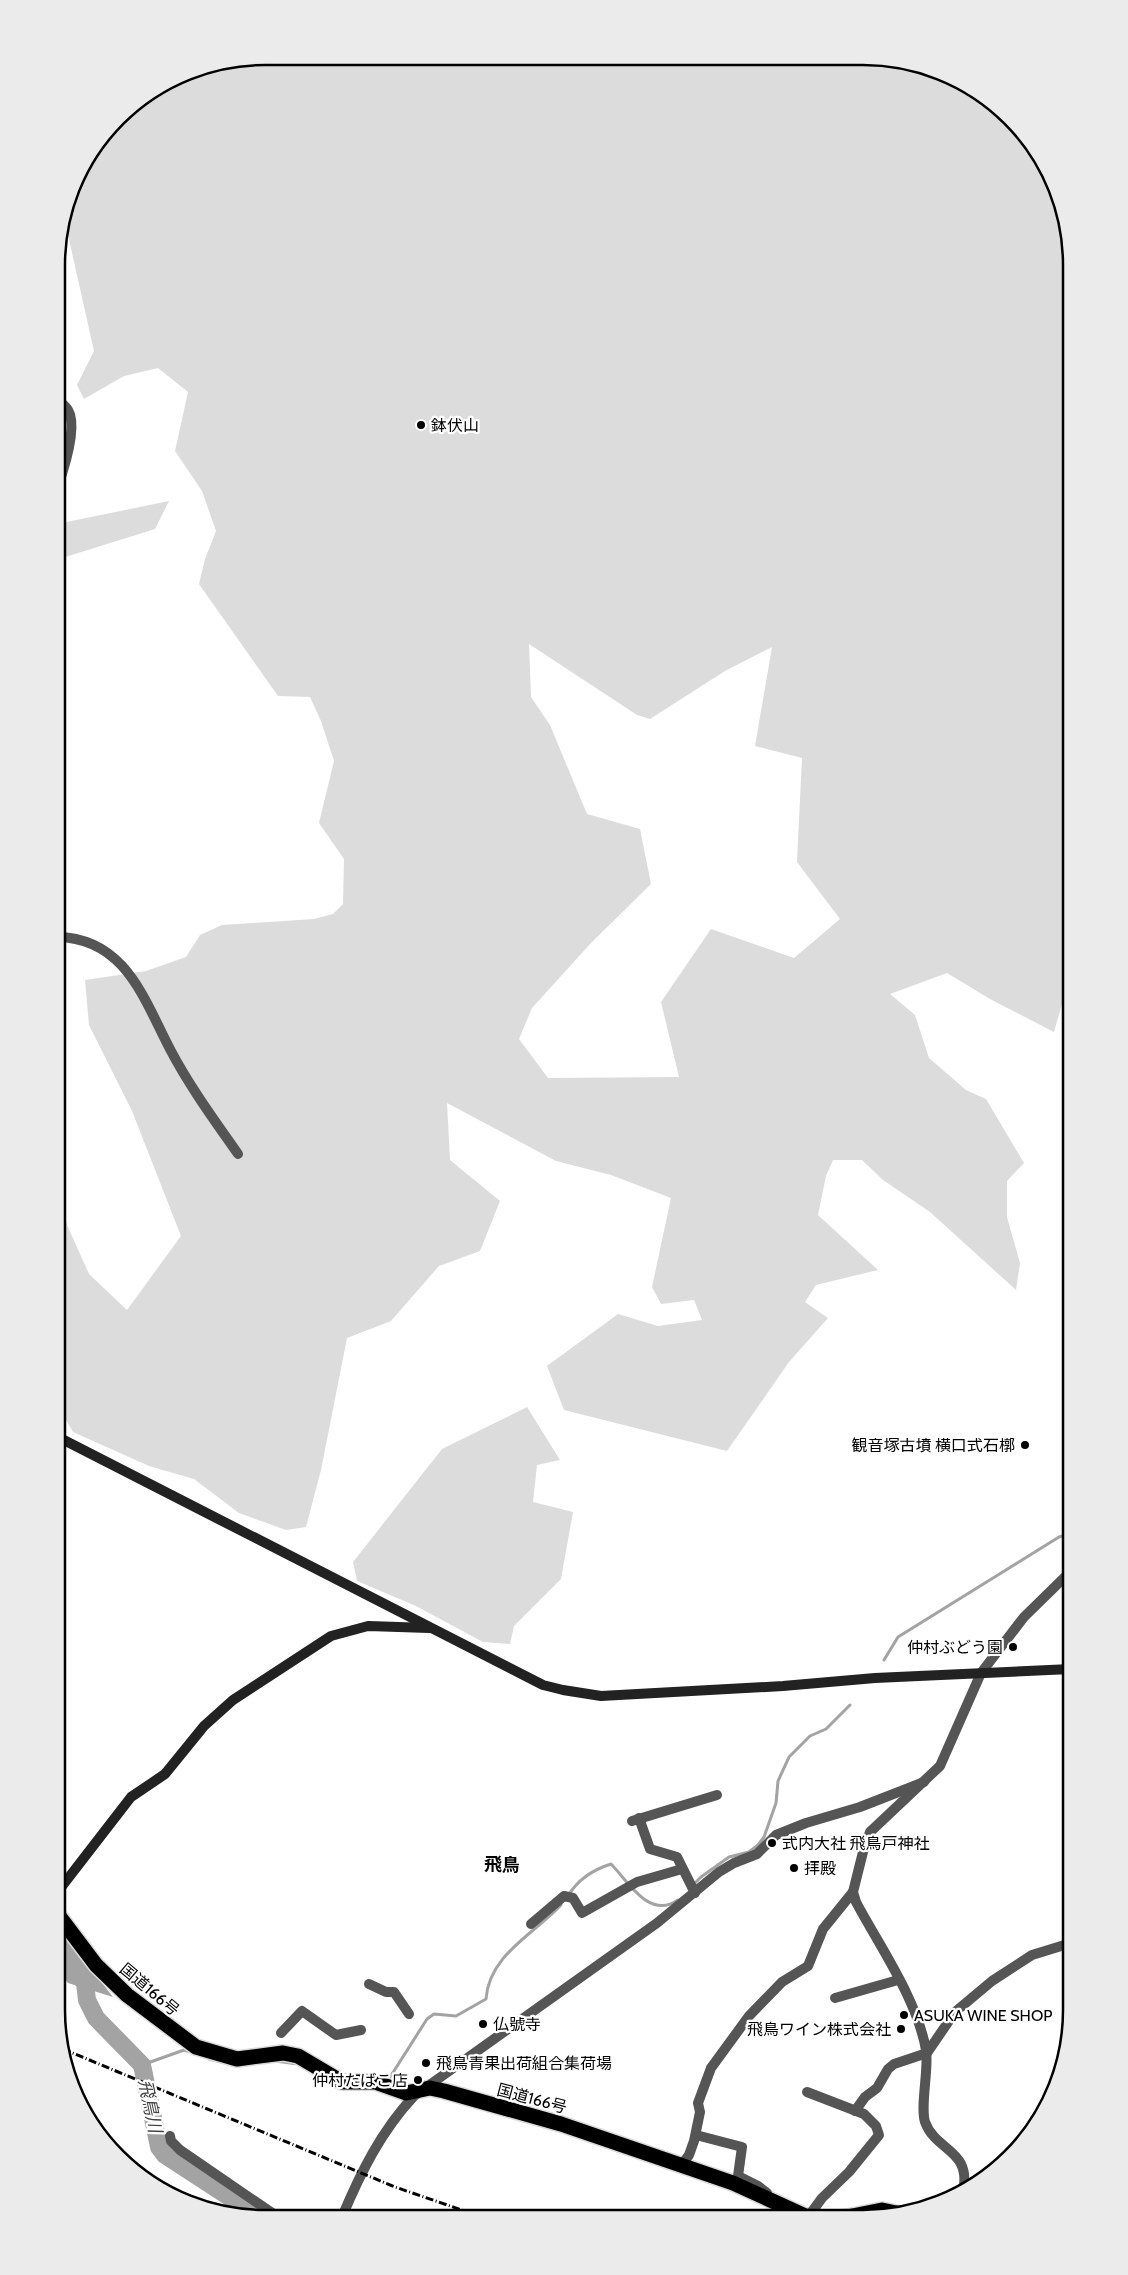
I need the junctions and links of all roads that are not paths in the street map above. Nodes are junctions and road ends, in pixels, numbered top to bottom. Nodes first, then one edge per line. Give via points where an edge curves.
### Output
1 (65, 407) edge
2 (65, 463) edge
3 (65, 938) edge
4 (238, 1154) dead end
5 (65, 1441) edge
6 (1063, 1579) edge
7 (432, 1628) junction
8 (1063, 1668) edge
9 (981, 1673) junction
10 (924, 1782) junction
11 (717, 1794) dead end
12 (682, 1869) junction
13 (65, 1882) edge
14 (693, 1890) junction
15 (853, 1892) junction
16 (65, 1924) edge
17 (531, 1924) dead end
18 (1063, 1945) edge
19 (898, 1980) junction
20 (370, 1984) dead end
21 (835, 1998) dead end
22 (409, 2014) dead end
23 (361, 2030) dead end
24 (281, 2033) dead end
25 (926, 2053) junction
26 (424, 2090) junction
27 (807, 2092) dead end
28 (855, 2111) junction
29 (696, 2135) junction
30 (170, 2136) dead end
31 (681, 2166) junction
32 (965, 2182) edge
33 (766, 2198) junction
34 (268, 2210) edge
35 (345, 2210) edge
36 (792, 2210) edge
37 (815, 2210) edge

1 - 2 street via 69,411 72,428
3 - 4 street via 95,945 121,965 141,990 171,1051
5 - 7 street
6 - 9 street via 1024,1617
7 - 9 street via 543,1684 601,1696
7 - 13 street via 368,1626 349,1630 318,1642 233,1700 204,1726 165,1774 131,1797
8 - 9 street
9 - 10 street via 940,1766
10 - 14 street via 776,1835 757,1854 718,1871
10 - 15 street via 870,1832
11 - 12 street via 635,1820 650,1849 677,1857
12 - 14 street
12 - 17 street via 637,1882 582,1913 568,1897
14 - 26 street via 587,1975
15 - 19 street
15 - 29 street via 823,1929 808,1966 782,1982 749,2016 711,2068 698,2103 700,2112
16 - 26 highway, 国道166号 via 96,1965 121,1989 196,2047 237,2060 283,2053 298,2056 342,2082 381,2084 406,2093
18 - 25 street via 1032,1955 992,1981 955,2012
19 - 21 street
19 - 25 street via 915,2012
20 - 22 street via 386,1992 394,1992
23 - 24 street via 336,2035 302,2011
25 - 28 street via 894,2064 877,2088 864,2096
25 - 32 street via 925,2121 931,2132 959,2158
26 - 31 highway, 国道166号 via 444,2091 546,2119
26 - 35 street via 402,2109 366,2165
27 - 28 street
28 - 37 street via 872,2120 879,2135
29 - 31 street
29 - 33 street via 742,2147 738,2176 767,2193
30 - 34 street via 180,2150
31 - 33 highway, 国道166号
33 - 36 highway, 国道166号

